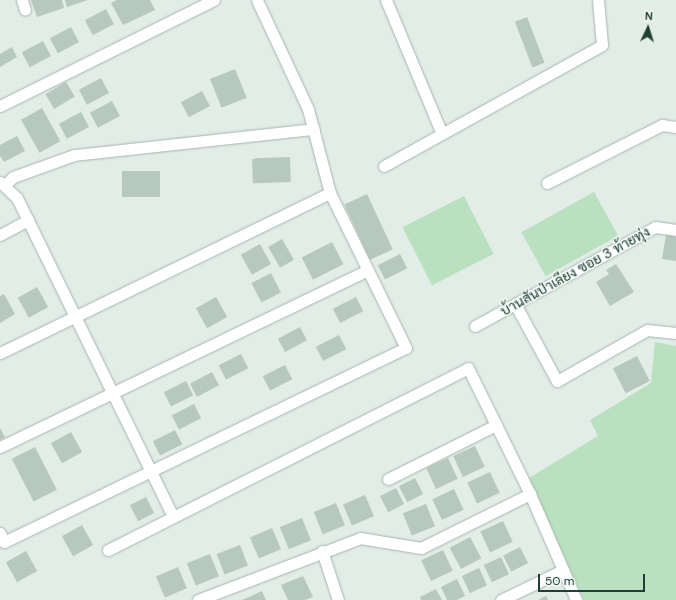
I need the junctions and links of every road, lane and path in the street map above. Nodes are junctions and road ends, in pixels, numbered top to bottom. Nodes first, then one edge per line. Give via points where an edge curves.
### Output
1 (214, 0) edge
2 (257, 0) edge
3 (386, 0) edge
4 (598, 0) edge
5 (0, 106) edge
6 (676, 127) edge
7 (314, 129) junction
8 (442, 134) junction
9 (384, 166) dead end
10 (3, 183) edge
11 (547, 184) dead end
12 (330, 194) junction
13 (28, 220) junction
14 (676, 230) edge
15 (0, 235) edge
16 (366, 271) junction
17 (515, 304) junction
18 (73, 317) junction
19 (476, 326) dead end
20 (676, 333) edge
21 (0, 353) edge
22 (111, 395) junction
23 (496, 425) junction
24 (0, 447) edge
25 (150, 472) junction
26 (388, 479) dead end
27 (530, 494) junction
28 (173, 517) junction
29 (0, 533) edge
30 (108, 550) dead end
31 (322, 551) junction
32 (563, 570) junction
33 (198, 600) edge
34 (338, 600) edge
35 (501, 600) edge
36 (576, 600) edge

1 - 5 street
2 - 7 street via 308,109
3 - 8 street
4 - 8 street via 602,45
6 - 11 street via 662,125
7 - 10 street via 74,155
7 - 12 street
8 - 9 street
10 - 13 street via 17,198
12 - 16 street
12 - 18 street
13 - 15 street
13 - 18 street
14 - 17 street, บ้านสันป่าเลียง ซอย 3 ท้ายทุ่ง via 655,227
16 - 22 street
16 - 25 street via 406,348
17 - 19 street, บ้านสันป่าเลียง ซอย 3 ท้ายทุ่ง
17 - 20 street via 557,381 647,330
18 - 21 street
18 - 22 street
22 - 24 street
22 - 25 street
23 - 26 street
23 - 27 street
23 - 28 street via 468,368
25 - 28 street
25 - 29 street via 4,542
27 - 31 street via 421,548 360,538
27 - 32 street
28 - 30 street
31 - 33 street
31 - 34 street
32 - 35 street
32 - 36 street

